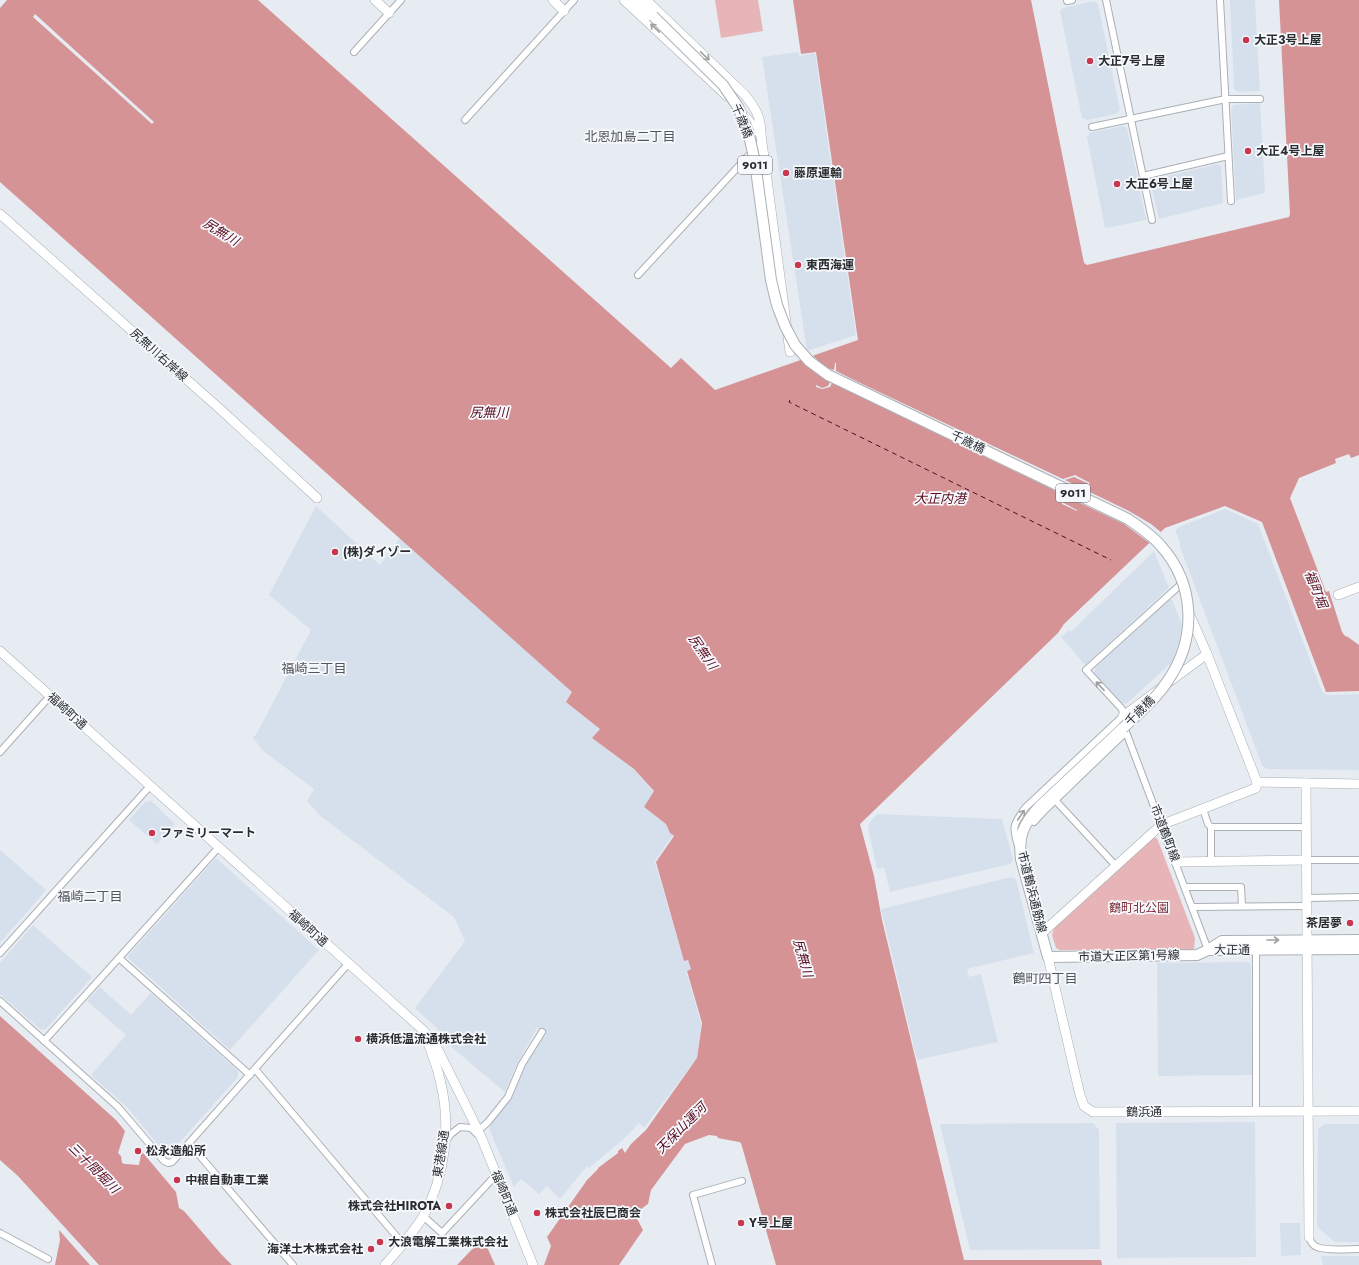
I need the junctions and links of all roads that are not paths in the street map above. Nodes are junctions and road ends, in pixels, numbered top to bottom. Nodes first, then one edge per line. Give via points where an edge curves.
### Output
1 (375, 0) edge
2 (401, 0) edge
3 (553, 0) edge
4 (574, 0) edge
5 (624, 0) edge
6 (1106, 0) edge
7 (1220, 0) edge
8 (639, 1) edge
9 (564, 11) junction
10 (389, 13) junction
11 (354, 52) dead end
12 (745, 95) junction
13 (731, 99) junction
14 (1260, 99) dead end
15 (1226, 100) junction
16 (465, 120) dead end
17 (1131, 120) junction
18 (1092, 127) dead end
19 (761, 138) junction
20 (1228, 156) junction
21 (1142, 176) junction
22 (1231, 201) dead end
23 (0, 214) edge
24 (1152, 220) dead end
25 (638, 275) dead end
26 (790, 352) dead end
27 (317, 498) dead end
28 (1179, 586) joint
29 (1359, 587) edge
30 (1338, 595) dead end
31 (0, 651) edge
32 (1207, 654) junction
33 (50, 696) junction
34 (1123, 716) junction
35 (1126, 732) junction
36 (0, 752) edge
37 (1257, 782) junction
38 (1306, 783) junction
39 (1359, 784) edge
40 (150, 786) junction
41 (1055, 800) junction
42 (1203, 809) junction
43 (1034, 822) dead end
44 (1162, 824) junction
45 (1024, 826) joint
46 (1211, 827) junction
47 (1306, 827) junction
48 (219, 847) junction
49 (1020, 851) junction
50 (1306, 860) junction
51 (1359, 860) edge
52 (1211, 861) junction
53 (1176, 862) junction
54 (1116, 866) junction
55 (1185, 887) junction
56 (1359, 897) edge
57 (1307, 902) junction
58 (1242, 906) junction
59 (1193, 907) junction
60 (1042, 933) junction
61 (1359, 940) edge
62 (1307, 945) junction
63 (1359, 949) edge
64 (1208, 950) junction
65 (1256, 950) junction
66 (0, 953) edge
67 (1048, 957) junction
68 (119, 958) junction
69 (348, 964) junction
70 (0, 1001) edge
71 (424, 1031) junction
72 (542, 1032) dead end
73 (44, 1041) junction
74 (255, 1069) junction
75 (250, 1074) junction
76 (1256, 1111) junction
77 (1359, 1111) edge
78 (1309, 1112) junction
79 (480, 1135) junction
80 (189, 1143) junction
81 (444, 1144) junction
82 (496, 1175) junction
83 (742, 1181) dead end
84 (423, 1216) junction
85 (0, 1233) edge
86 (1309, 1237) joint
87 (403, 1244) junction
88 (1359, 1249) edge
89 (48, 1259) dead end
90 (293, 1265) edge
91 (384, 1265) edge
92 (534, 1265) edge
93 (712, 1265) edge

1 - 10 street
2 - 10 street
3 - 9 street
4 - 9 street
13 -> 5 street
6 - 17 street
7 - 15 street
8 -> 12 street
8 - 45 main road, 千歳橋 / 9011, bridge via 723,85 738,107 748,131 755,162 774,293 785,326 809,361 828,375 1128,519 1161,545 1178,571 1189,608 1187,636 1180,660 1169,680 1147,706 1040,806
9 - 16 street
10 - 11 street
12 - 13 street
12 - 19 street via 761,123
13 - 19 street
14 - 15 street
15 - 17 street
15 - 20 street
17 - 18 street
17 - 21 street
19 - 25 street
19 - 26 street
20 - 21 street
20 - 22 street
21 - 24 street
23 - 27 street, 尻無川右岸線
28 - 32 street
34 -> 28 street via 1122,709 1086,670
29 - 30 street
31 - 33 street, 福崎町通
32 - 34 street
32 - 37 street
33 - 36 street
33 - 40 street, 福崎町通
34 - 35 street, 市道鶴町線
49 -> 34 street via 1013,831 1015,823 1026,808
35 - 41 street
35 - 44 street, 市道鶴町線
37 - 38 street
37 - 42 street via 1256,788
38 - 39 street
38 - 47 street
40 - 48 street, 福崎町通
40 - 66 street
41 - 43 street
41 - 54 street
42 - 44 street
42 - 46 street
44 - 53 street, 市道鶴町線
44 - 54 street
45 - 49 main road, 市道鶴浜通筋線
46 - 47 street
46 - 52 street
47 - 50 street
48 - 68 street
48 - 69 street, 福崎町通
49 - 60 main road, 市道鶴浜通筋線 via 1020,859
50 - 51 street
50 - 52 street
50 - 57 street
52 - 53 street
53 - 55 street, 市道鶴町線
54 - 60 street
55 - 58 street via 1241,887
55 - 59 street, 市道鶴町線
56 - 57 street
57 - 58 street
57 - 62 street
58 - 59 street
59 - 64 street, 市道鶴町線
60 - 67 main road, 市道鶴浜通筋線
61 - 62 main road, 大正通
62 - 63 main road, 大正通
64 -> 62 main road, 大正通 via 1222,941
62 - 65 main road, 大正通
62 - 78 street
64 - 65 main road, 大正通
64 - 67 main road, 市道大正区第1号線 via 1197,955
65 - 76 street
67 - 76 street, 鶴浜通 via 1084,1106 1093,1112
68 - 73 street
68 - 75 street
69 - 71 street, 福崎町通
69 - 74 street
70 - 73 street
71 - 79 street, 福崎町通 via 437,1048
71 - 81 street, 東港線通 via 444,1097
72 - 79 street via 522,1064 508,1097
73 - 80 street via 118,1107 164,1161 172,1162
74 - 75 street
74 - 87 street
75 - 80 street
76 - 78 street, 鶴浜通
77 - 78 street, 鶴浜通
78 - 86 street
79 - 81 street via 471,1128 460,1127
79 - 82 street, 福崎町通
80 - 90 street
81 - 84 street, 東港線通 via 438,1180
82 - 84 street via 442,1232
82 - 92 street, 福崎町通
83 - 93 street via 693,1195
84 - 87 street, 東港線通
85 - 89 street
86 - 88 street via 1316,1247 1322,1249
87 - 91 street, 東港線通

